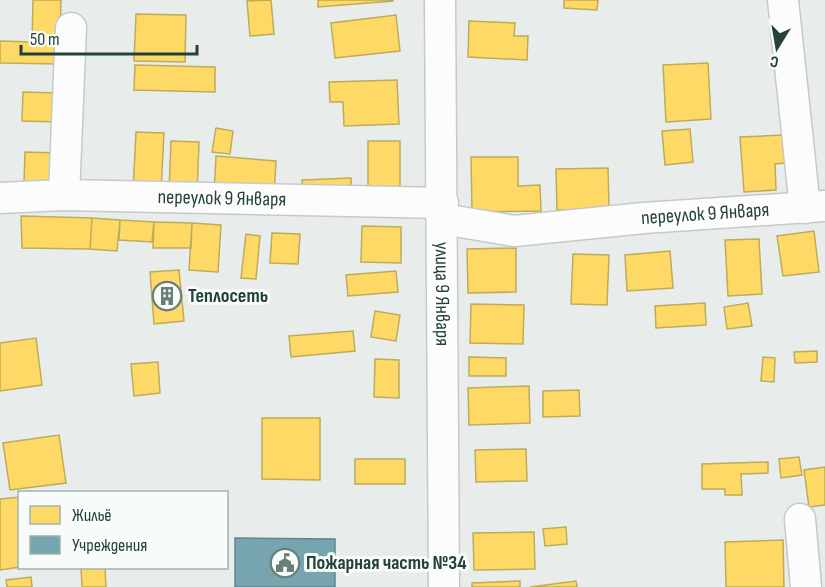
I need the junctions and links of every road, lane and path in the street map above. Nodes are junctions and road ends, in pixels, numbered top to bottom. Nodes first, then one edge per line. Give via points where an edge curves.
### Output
1 (440, 0) edge
2 (783, 0) edge
3 (70, 28) dead end
4 (64, 195) junction
5 (0, 198) edge
6 (815, 207) edge
7 (443, 211) junction
8 (800, 519) dead end
9 (444, 587) edge
10 (806, 587) edge

1 - 7 street, улица 9 Января
2 - 6 street
3 - 4 street
4 - 5 street, переулок 9 Января
4 - 7 street, переулок 9 Января
6 - 7 street, переулок 9 Января via 514,231
7 - 9 street, улица 9 Января
8 - 10 street

